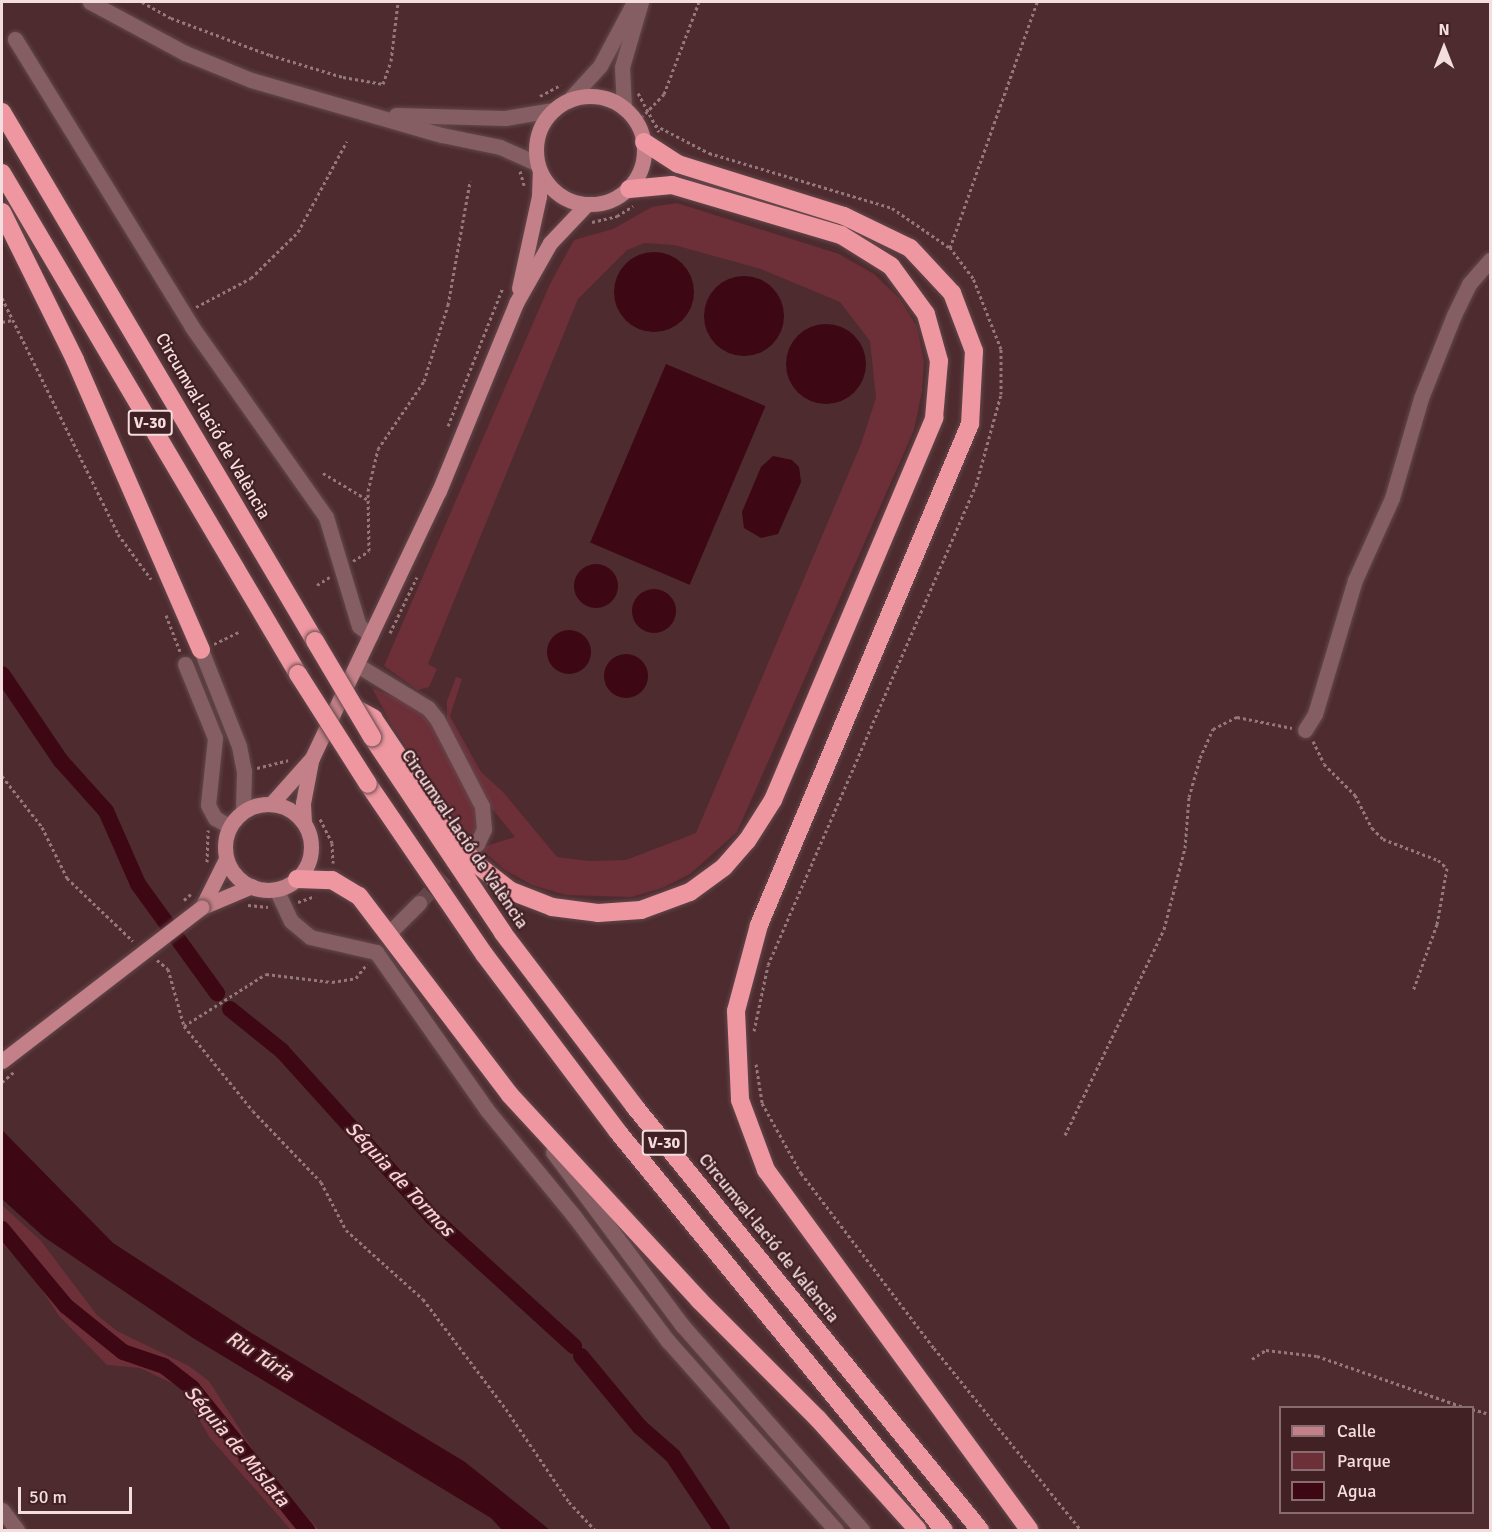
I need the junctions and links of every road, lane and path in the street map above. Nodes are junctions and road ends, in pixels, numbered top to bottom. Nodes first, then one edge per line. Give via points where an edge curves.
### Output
1 (90, 2) edge
2 (142, 2) edge
3 (398, 2) edge
4 (634, 2) edge
5 (641, 2) edge
6 (699, 2) edge
7 (15, 39) dead end
8 (567, 82) dead end
9 (634, 86) dead end
10 (529, 99) dead end
11 (567, 101) junction
12 (624, 108) junction
13 (553, 110) junction
14 (648, 111) junction
15 (2, 112) edge
16 (363, 112) junction
17 (637, 122) junction
18 (655, 124) junction
19 (663, 140) dead end
20 (347, 141) dead end
21 (644, 142) junction
22 (513, 166) dead end
23 (538, 167) junction
24 (2, 173) edge
25 (470, 181) dead end
26 (526, 193) dead end
27 (632, 197) junction
28 (586, 204) junction
29 (2, 212) edge
30 (587, 223) dead end
31 (950, 248) dead end
32 (1491, 260) edge
33 (506, 277) dead end
34 (2, 298) edge
35 (516, 303) junction
36 (184, 314) junction
37 (13, 320) junction
38 (2, 322) edge
39 (446, 430) dead end
40 (323, 472) dead end
41 (368, 500) junction
42 (342, 569) junction
43 (420, 570) dead end
44 (157, 587) dead end
45 (164, 608) dead end
46 (239, 632) dead end
47 (371, 635) junction
48 (387, 638) dead end
49 (201, 650) junction
50 (185, 664) joint
51 (357, 665) junction
52 (1305, 730) junction
53 (377, 734) junction
54 (305, 756) junction
55 (244, 771) junction
56 (2, 776) edge
57 (271, 804) junction
58 (243, 811) junction
59 (316, 812) dead end
60 (215, 818) junction
61 (304, 823) junction
62 (230, 826) junction
63 (477, 843) tunnel mouth
64 (226, 859) junction
65 (206, 867) dead end
66 (297, 879) junction
67 (332, 880) junction
68 (198, 886) dead end
69 (252, 886) junction
70 (276, 889) junction
71 (192, 893) dead end
72 (242, 903) dead end
73 (419, 903) tunnel mouth
74 (283, 905) junction
75 (202, 907) junction
76 (388, 934) junction
77 (140, 946) dead end
78 (376, 952) junction
79 (150, 954) dead end
80 (1413, 991) dead end
81 (184, 1026) junction
82 (2, 1061) edge
83 (510, 1095) junction
84 (1065, 1135) dead end
85 (850, 1237) dead end
86 (1252, 1359) dead end
87 (1463, 1406) edge
88 (1474, 1409) edge
89 (1491, 1414) edge
90 (595, 1530) edge
91 (836, 1530) edge
92 (862, 1530) edge
93 (918, 1530) edge
94 (944, 1530) edge
95 (980, 1530) edge
96 (1029, 1530) edge
97 (1081, 1530) edge

1 - 16 street via 218,67
2 - 3 path via 171,18 270,56 383,84 391,61
4 - 11 street via 600,66
5 - 12 street via 622,67
6 - 14 path via 664,94
7 - 36 street
8 - 10 path
9 - 14 path
11 - 12 main road via 597,96
11 - 13 main road
12 - 17 main road
13 - 16 street via 505,118 447,119
13 - 23 main road via 540,129
14 - 17 path
14 - 18 path
15 - 53 highway, Circumval·lació de València / V-30, bridge via 355,708
16 - 23 street via 500,147
17 - 21 main road
18 - 19 path
18 - 31 path via 709,153 892,208
20 - 36 path via 298,232 251,278
21 - 27 main road via 641,171
21 - 96 highway via 678,164 844,216 910,248 952,293 974,351 970,424 759,925 736,1011 740,1100 766,1170
22 - 26 path via 520,170
23 - 28 main road via 558,195
23 - 35 main road via 539,196
24 - 94 highway, V-30, bridge via 298,674 484,954 618,1132
25 - 41 path via 448,305 424,381 378,449
27 - 28 main road
27 - 30 path via 616,216
27 - 53 highway via 672,185 841,235 891,266 926,314 939,361 934,418 773,800 747,842 724,867 690,892 641,910 598,914 552,907 511,891 475,863
28 - 35 main road via 550,243
29 - 49 highway via 75,360
32 - 52 street via 1469,284 1421,398 1392,498 1355,580 1315,714
33 - 39 path
34 - 37 path
35 - 47 main road via 439,490
36 - 42 street via 326,517
37 - 38 path
37 - 44 path via 118,534
40 - 41 path
41 - 42 path via 369,550
42 - 47 street via 359,626
43 - 48 path
45 - 50 path
46 - 49 path
47 - 51 main road
49 - 55 street via 239,746
50 - 60 street via 213,726 208,805
51 - 54 main road
51 - 63 street via 428,708 437,719 482,806 484,828
52 - 80 path via 1324,764 1355,795 1372,828 1383,839 1438,860 1447,868 1437,924
52 - 84 path via 1237,717 1213,729 1200,758 1190,797 1185,848 1164,929
53 - 95 highway, Circumval·lació de València / V-30 via 502,933 635,1107
54 - 55 path
54 - 57 main road
54 - 61 main road
55 - 58 street
56 - 77 path via 42,827 66,878
57 - 58 main road
57 - 61 main road via 290,810
58 - 62 main road
59 - 67 path via 332,843
60 - 62 street
60 - 65 path via 207,832
61 - 66 main road via 311,846 310,858
62 - 64 main road via 225,837
64 - 69 main road via 240,880
64 - 75 main road
66 - 67 highway
66 - 70 main road
67 - 74 path via 327,891
67 - 76 highway via 359,896
68 - 71 path
69 - 70 main road
69 - 75 main road
70 - 74 street
72 - 74 path via 265,908
73 - 76 street
74 - 78 street via 291,921 310,937
75 - 82 main road, bridge
76 - 83 highway
78 - 81 path via 356,978 332,982 267,974
78 - 91 street via 487,1110 574,1216 668,1341
79 - 81 path via 168,969
81 - 90 path via 253,1111 321,1182 346,1230 423,1299 570,1502
83 - 92 street via 682,1325
83 - 93 highway
85 - 97 path
86 - 87 path via 1266,1350 1317,1356
88 - 89 path

